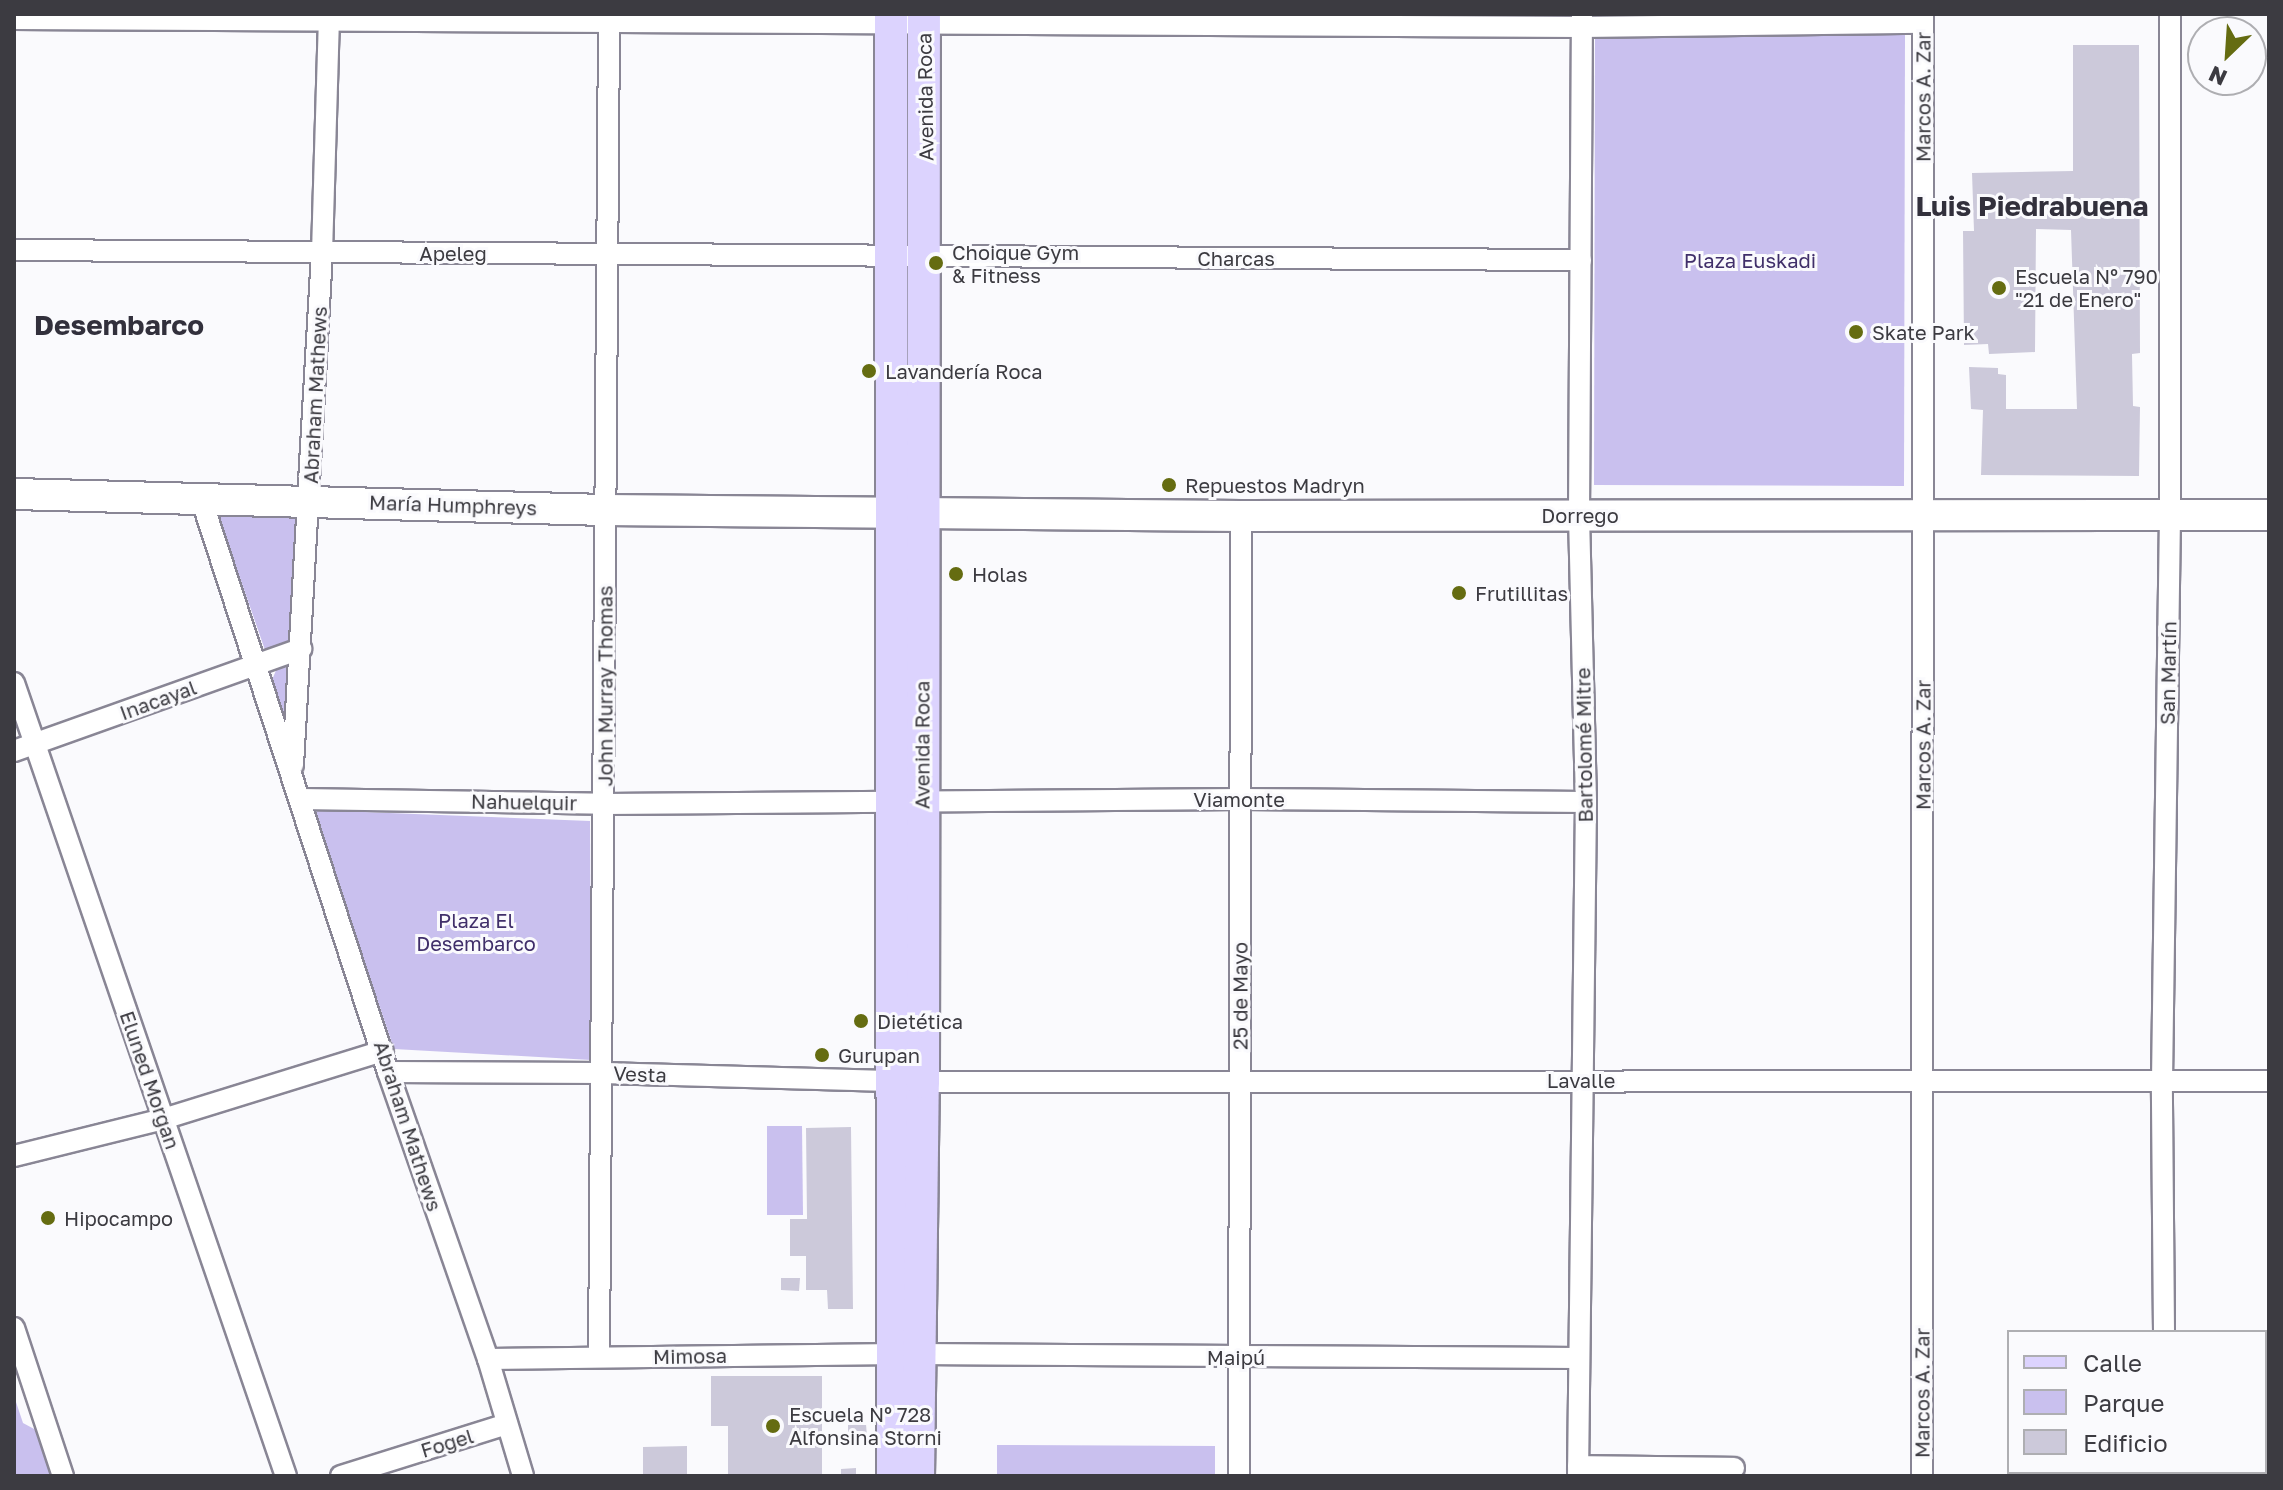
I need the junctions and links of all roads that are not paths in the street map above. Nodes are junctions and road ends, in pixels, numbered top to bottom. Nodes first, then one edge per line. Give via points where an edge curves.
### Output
1 (2170, 14) edge
2 (328, 17) edge
3 (609, 18) edge
4 (891, 18) edge
5 (924, 18) edge
6 (1923, 18) edge
7 (14, 19) edge
8 (1582, 21) edge
9 (14, 250) edge
10 (322, 253) junction
11 (609, 255) junction
12 (891, 256) junction
13 (927, 256) junction
14 (1581, 260) junction
15 (14, 494) edge
16 (201, 498) junction
17 (310, 501) junction
18 (606, 510) junction
19 (907, 513) junction
20 (1923, 513) junction
21 (2170, 513) junction
22 (1579, 515) junction
23 (2269, 515) edge
24 (1241, 516) junction
25 (301, 649) junction
26 (256, 664) junction
27 (14, 683) edge
28 (36, 745) junction
29 (14, 751) edge
30 (293, 775) junction
31 (301, 799) junction
32 (1241, 799) junction
33 (907, 801) junction
34 (1586, 802) junction
35 (605, 804) junction
36 (383, 1051) junction
37 (388, 1072) junction
38 (602, 1073) junction
39 (1584, 1079) junction
40 (1923, 1081) junction
41 (2162, 1081) junction
42 (2269, 1081) edge
43 (908, 1082) junction
44 (1240, 1082) junction
45 (163, 1119) junction
46 (14, 1156) edge
47 (14, 1328) edge
48 (2164, 1330) edge
49 (906, 1354) junction
50 (599, 1357) junction
51 (1239, 1358) junction
52 (1578, 1358) junction
53 (488, 1359) junction
54 (507, 1424) junction
55 (1734, 1468) dead end
56 (1578, 1471) edge
57 (63, 1476) edge
58 (286, 1476) edge
59 (341, 1476) edge
60 (523, 1476) edge
61 (893, 1476) edge
62 (918, 1476) edge
63 (1239, 1476) edge
64 (1922, 1476) edge

1 - 21 street, San Martín
2 - 3 street
2 - 7 street
2 - 10 street, Abraham Mathews
3 - 4 street
3 - 11 street, John Murray Thomas
4 - 5 street
4 - 12 main road, Avenida Roca
5 - 8 street
5 - 13 main road, Avenida Roca
6 - 8 street
6 - 20 street, Marcos A. Zar
8 - 14 street, Bartolomé Mitre
9 - 10 street, Apeleg
10 - 11 street, Apeleg
10 - 17 street, Abraham Mathews
11 - 12 street, Apeleg
11 - 18 street, John Murray Thomas
12 - 13 street, Charcas
12 - 19 main road, Avenida Roca
13 - 14 street, Charcas
13 - 19 main road, Avenida Roca
14 - 22 street, Bartolomé Mitre
15 - 16 main road, María Humphreys
16 - 17 main road, María Humphreys
16 - 26 street, Abraham Mathews
17 - 18 main road, María Humphreys
17 - 25 street, Abraham Mathews
18 - 19 main road, María Humphreys
18 - 35 street, John Murray Thomas
19 - 24 main road, Dorrego
19 - 33 main road, Avenida Roca
20 - 21 main road, Dorrego
20 - 22 main road, Dorrego
20 - 40 street, Marcos A. Zar
21 - 23 main road, Dorrego
21 - 41 street, San Martín
22 - 24 main road, Dorrego
22 - 34 street, Bartolomé Mitre
24 - 32 street, 25 de Mayo
25 - 26 street, Inacayal
25 - 30 street, Abraham Mathews
26 - 28 street, Inacayal
26 - 30 street, Abraham Mathews
27 - 28 street, Eluned Morgan
28 - 29 street, Inacayal
28 - 45 street, Eluned Morgan
30 - 31 street, Abraham Mathews
31 - 35 street, Nahuelquir
31 - 36 street, Abraham Mathews
32 - 33 street, Viamonte
32 - 34 street, Viamonte
32 - 44 street, 25 de Mayo
33 - 35 street, Nahuelquir
33 - 43 main road, Avenida Roca
34 - 39 street, Bartolomé Mitre
35 - 38 street, John Murray Thomas
36 - 37 street, Abraham Mathews
36 - 45 street
37 - 38 street, Vesta
37 - 53 street, Abraham Mathews
38 - 43 street, Vesta
38 - 50 street, John Murray Thomas
39 - 40 street, Lavalle
39 - 44 street, Lavalle
39 - 52 street, Bartolomé Mitre
40 - 41 street, Lavalle
40 - 64 street, Marcos A. Zar
41 - 42 street, Lavalle
41 - 48 street, San Martín
43 - 44 street, Lavalle
43 - 49 main road, Avenida Roca
44 - 51 street, 25 de Mayo
45 - 46 street
45 - 58 street, Eluned Morgan
47 - 57 street
49 - 50 street, Mimosa
49 - 51 street, Maipú
49 - 61 main road, Avenida Roca
49 - 62 main road, Avenida Roca
50 - 53 street, Mimosa
51 - 52 street, Maipú
51 - 63 street, 25 de Mayo
52 - 56 street, Bartolomé Mitre
53 - 54 street, Abraham Mathews
54 - 59 street, Fogel
54 - 60 street, Abraham Mathews
55 - 56 street

